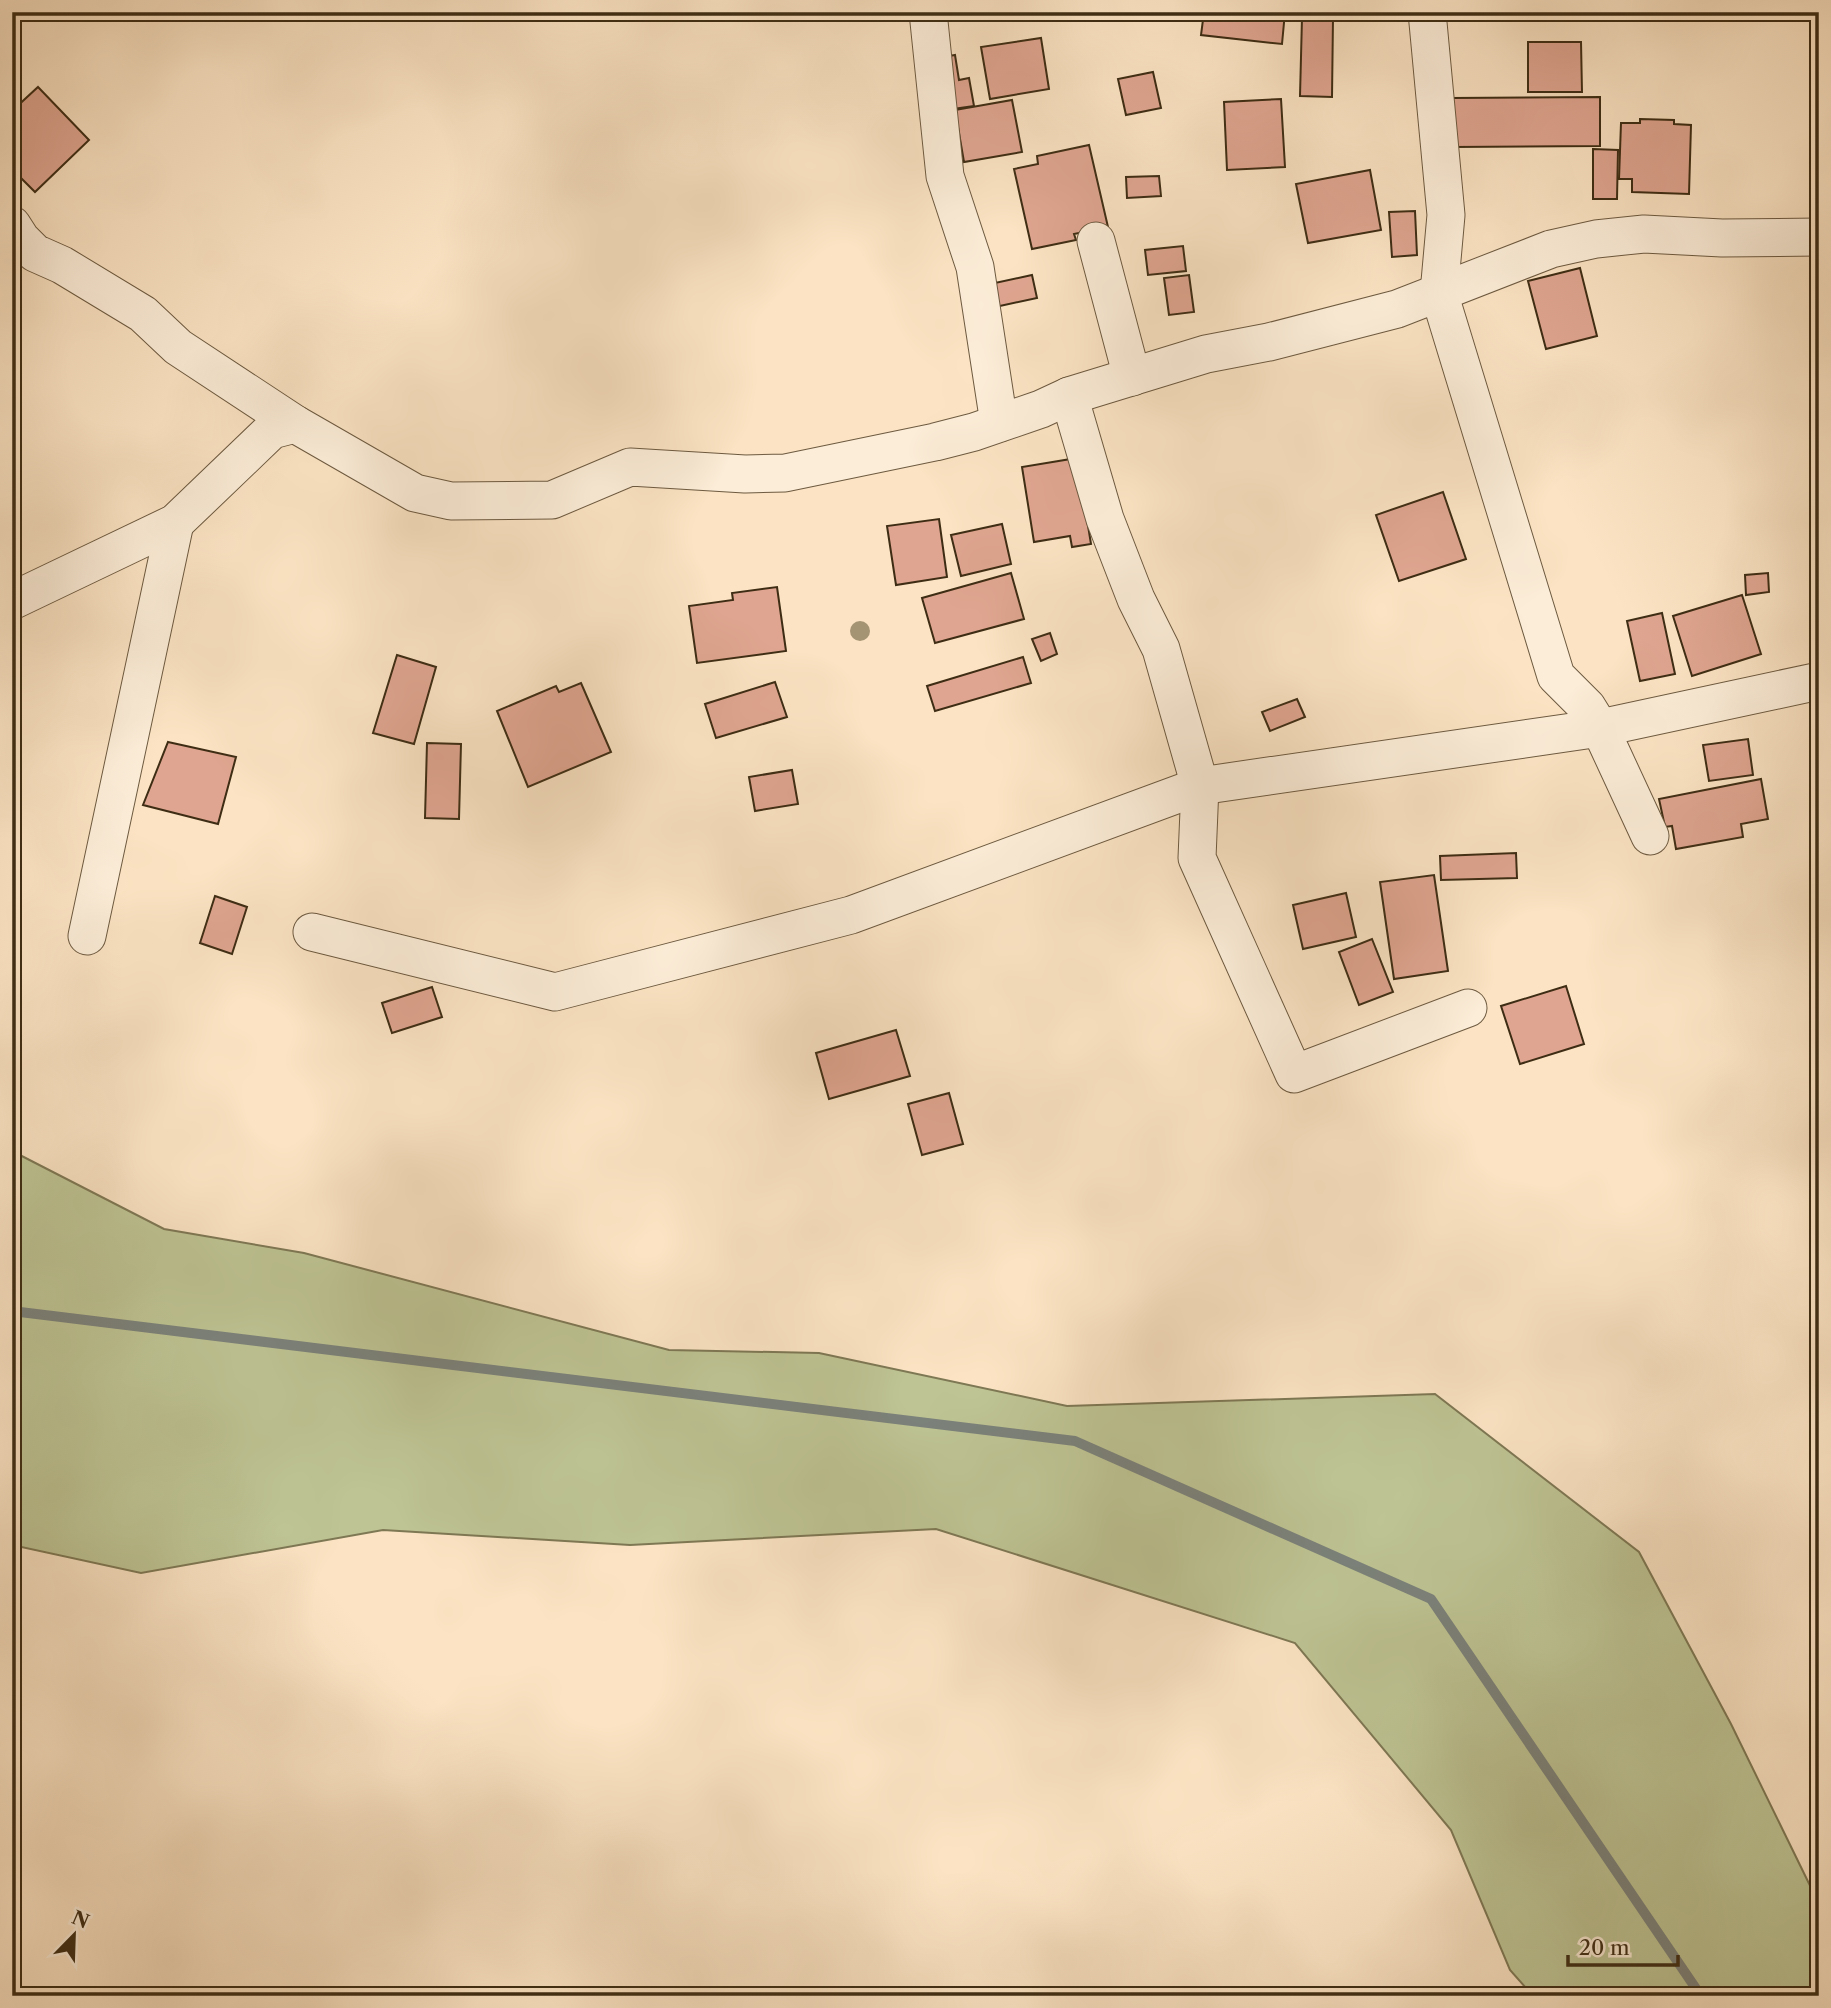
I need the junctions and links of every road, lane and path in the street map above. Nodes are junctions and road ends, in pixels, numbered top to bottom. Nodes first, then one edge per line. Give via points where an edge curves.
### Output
1 (928, 12) edge
2 (1427, 12) edge
3 (12, 225) edge
4 (1819, 237) edge
5 (1096, 240) dead end
6 (1439, 293) junction
7 (1132, 377) junction
8 (1069, 396) junction
9 (999, 423) junction
10 (295, 424) junction
11 (175, 523) junction
12 (12, 601) edge
13 (1819, 681) edge
14 (1600, 727) junction
15 (1200, 786) junction
16 (1650, 836) dead end
17 (312, 932) dead end
18 (87, 936) dead end
19 (1468, 1007) dead end

1 - 9 street via 945,176 975,267
2 - 6 street via 1446,215
3 - 10 street via 35,253 143,314 178,347
4 - 6 street via 1644,234 1597,239 1550,249
5 - 7 street
6 - 7 street via 1397,309 1206,354
6 - 14 street via 1556,676
7 - 8 street
8 - 9 street
8 - 15 street via 1105,519 1161,649
9 - 10 street via 936,442 785,473 630,467 552,500 451,501 415,493
10 - 11 street via 272,430
11 - 12 street
11 - 18 street
13 - 14 street
14 - 15 street
14 - 16 street
15 - 17 street via 851,915 555,992
15 - 19 street via 1197,858 1294,1074

